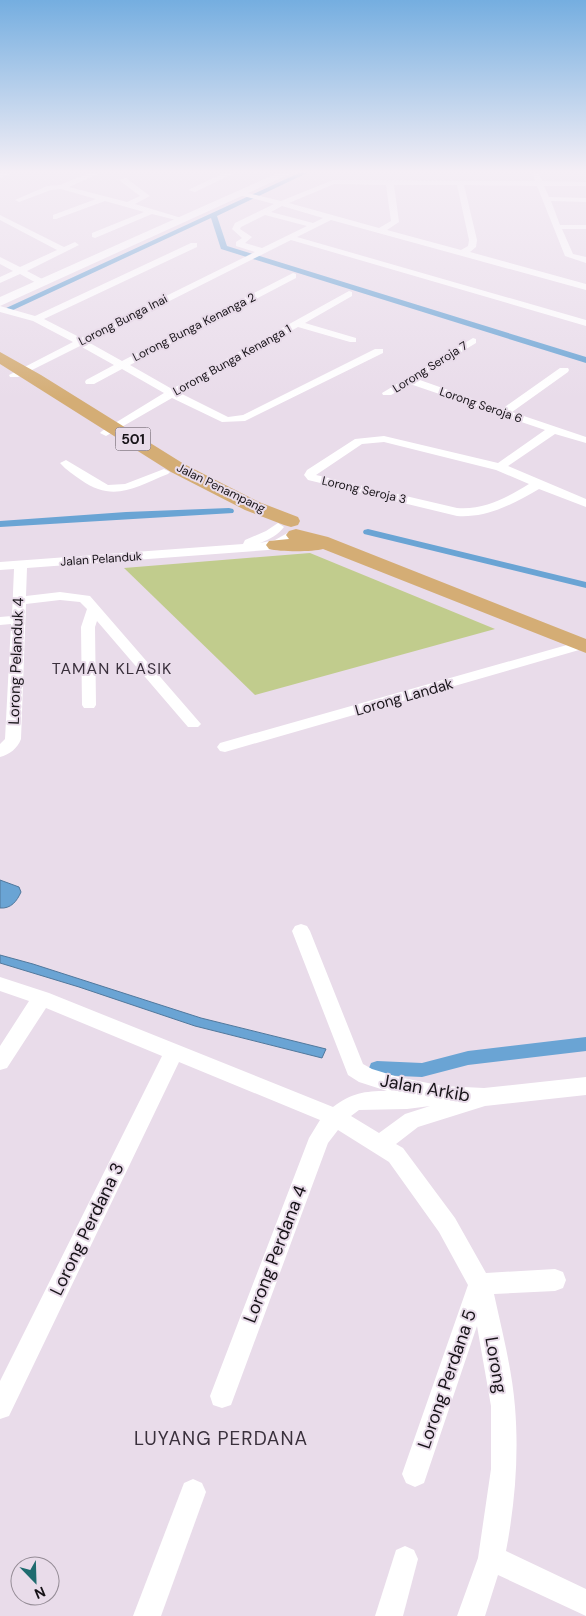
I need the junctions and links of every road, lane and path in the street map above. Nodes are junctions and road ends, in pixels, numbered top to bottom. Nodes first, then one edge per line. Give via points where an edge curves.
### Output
1 (61, 248) edge
2 (67, 248) edge
3 (121, 248) edge
4 (187, 248) edge
5 (251, 248) edge
6 (267, 248) edge
7 (329, 248) edge
8 (447, 248) edge
9 (470, 248) edge
10 (566, 248) edge
11 (64, 250) junction
12 (260, 252) junction
13 (463, 253) junction
14 (367, 259) junction
15 (586, 260) edge
16 (1, 262) edge
17 (352, 266) dead end
18 (394, 267) junction
19 (20, 271) junction
20 (379, 274) dead end
21 (422, 275) junction
22 (293, 276) dead end
23 (0, 280) edge
24 (44, 283) junction
25 (407, 283) dead end
26 (586, 287) edge
27 (480, 292) junction
28 (350, 294) dead end
29 (464, 301) dead end
30 (511, 301) junction
31 (0, 302) edge
32 (0, 309) edge
33 (495, 310) dead end
34 (542, 310) junction
35 (531, 317) dead end
36 (36, 319) junction
37 (586, 323) edge
38 (299, 324) junction
39 (353, 340) dead end
40 (81, 341) junction
41 (473, 341) dead end
42 (379, 351) dead end
43 (0, 357) edge
44 (122, 364) junction
45 (564, 370) dead end
46 (13, 371) edge
47 (410, 380) junction
48 (90, 382) dead end
49 (387, 393) dead end
50 (171, 394) junction
51 (503, 413) junction
52 (552, 430) junction
53 (110, 431) junction
54 (585, 440) edge
55 (66, 463) dead end
56 (500, 466) junction
57 (164, 472) junction
58 (538, 484) junction
59 (586, 503) edge
60 (286, 529) junction
61 (202, 551) junction
62 (21, 564) junction
63 (0, 566) edge
64 (19, 601) junction
65 (93, 610) junction
66 (18, 620) junction
67 (0, 621) edge
68 (582, 642) edge
69 (15, 696) junction
70 (0, 697) edge
71 (89, 706) dead end
72 (193, 724) dead end
73 (225, 746) dead end
74 (0, 752) edge
75 (301, 931) dead end
76 (0, 984) edge
77 (42, 998) junction
78 (174, 1052) junction
79 (0, 1062) edge
80 (586, 1086) edge
81 (443, 1095) junction
82 (484, 1097) junction
83 (431, 1115) joint
84 (335, 1117) junction
85 (388, 1149) junction
86 (555, 1280) dead end
87 (480, 1284) junction
88 (222, 1396) dead end
89 (0, 1406) edge
90 (415, 1474) dead end
91 (193, 1492) dead end
92 (492, 1558) junction
93 (405, 1559) dead end
94 (586, 1603) edge
95 (147, 1616) edge
96 (389, 1616) edge
97 (471, 1616) edge

1 - 11 street
2 - 11 street
3 - 24 street
4 - 36 street
5 - 12 street
6 - 12 street, Lorong Bunga Inai
7 - 14 street
8 - 13 street
9 - 13 street
10 - 15 street via 569,256
11 - 19 street
12 - 40 street, Lorong Bunga Inai
13 - 26 street
14 - 17 street
14 - 18 street
16 - 19 street
18 - 20 street
18 - 21 street
19 - 23 street
19 - 24 street
21 - 25 street
21 - 27 street
22 - 44 street, Lorong Bunga Kenanga 2
24 - 31 street
27 - 29 street
27 - 30 street
28 - 38 street, Lorong Bunga Kenanga 1
30 - 33 street
30 - 34 street
32 - 36 street
34 - 35 street
34 - 37 street via 570,322
36 - 40 street
38 - 39 street
38 - 50 street, Lorong Bunga Kenanga 1
40 - 44 street
40 - 46 street, Lorong Bunga Inai
41 - 47 street, Lorong Seroja 7
42 - 50 street via 245,418 226,420
43 - 46 main road, Jalan Penampang / 501
44 - 48 street, Lorong Bunga Kenanga 2
44 - 50 street
45 - 51 street
46 - 53 main road, Jalan Penampang / 501
47 - 49 street, Lorong Seroja 7
47 - 51 street, Lorong Seroja 6
50 - 53 street, Lorong Bunga Kenanga 1
51 - 52 street, Lorong Seroja 6
52 - 54 street, Lorong Seroja 6
52 - 56 street, Lorong Seroja 6
53 - 57 main road, Jalan Penampang / 501
53 - 60 main road, Jalan Penampang / 501 via 212,487 246,501
55 - 57 street via 110,490
56 - 58 street, Lorong Seroja 3
56 - 58 street, Lorong Seroja 3 via 374,438 359,441 310,475 325,482 473,514
57 - 60 main road, Jalan Penampang / 501 via 226,504
58 - 59 street, Lorong Seroja 3
60 - 61 street, Jalan Pelanduk
60 - 61 street, Jalan Pelanduk via 250,542
60 - 68 main road via 312,544 364,564 401,573
60 - 68 main road, Jalan Penampang / 501 via 309,528
61 - 62 street, Jalan Pelanduk
62 - 63 street, Jalan Pelanduk
62 - 64 street, Lorong Pelanduk 4
64 - 65 street via 76,597 85,599
64 - 66 street, Lorong Pelanduk 4
65 - 71 street via 88,627
65 - 72 street
66 - 67 street
66 - 69 street, Lorong Pelanduk 4
68 - 73 street, Lorong Landak via 455,683
69 - 70 street
69 - 74 street, Lorong Pelanduk 4 via 12,743
75 - 81 street, Jalan Arkib via 355,1069 398,1086
76 - 77 street
77 - 78 street
77 - 79 street
78 - 84 street
78 - 89 street, Lorong Perdana 3
80 - 82 street, Jalan Arkib
81 - 82 street, Jalan Arkib
81 - 84 street, Lorong Perdana 4 via 355,1102
82 - 83 street
83 - 85 street via 404,1140
84 - 85 street
84 - 88 street, Lorong Perdana 4 via 319,1138
85 - 87 street, Lorong via 447,1225
86 - 87 street
87 - 90 street, Lorong Perdana 5
87 - 92 street, Lorong via 503,1406 504,1468
91 - 95 street
92 - 94 street
92 - 97 street, Lorong
93 - 96 street

